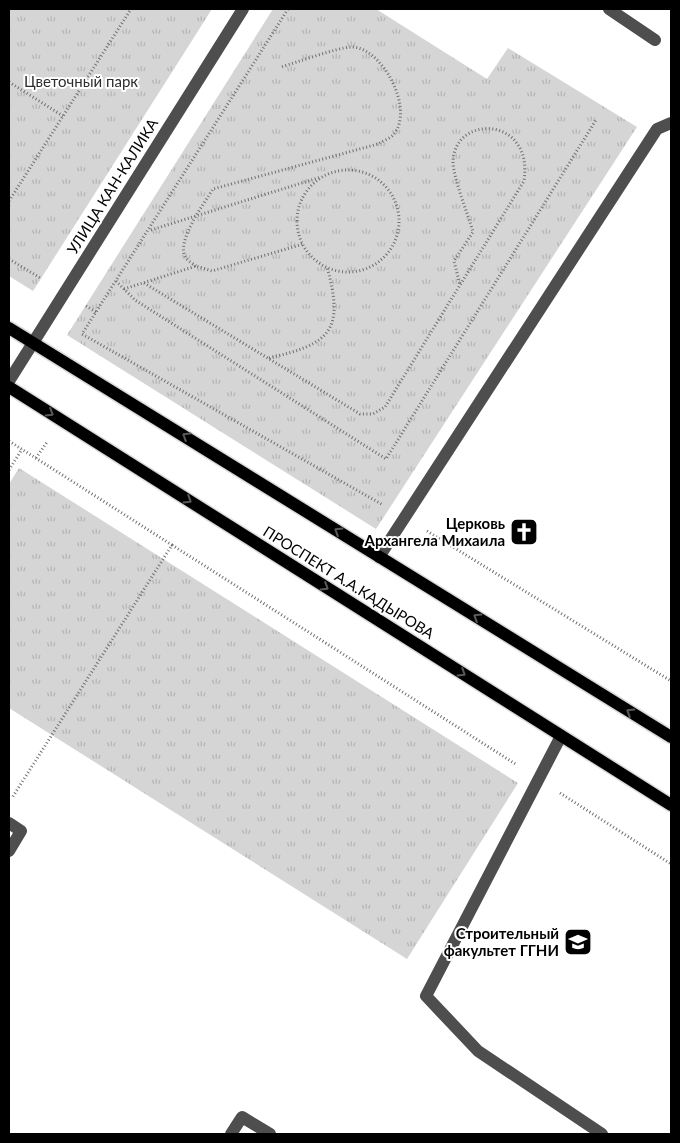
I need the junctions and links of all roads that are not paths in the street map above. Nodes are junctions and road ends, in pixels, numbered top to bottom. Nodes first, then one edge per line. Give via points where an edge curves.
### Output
1 (243, 9) edge
2 (609, 9) edge
3 (655, 40) dead end
4 (671, 123) edge
5 (9, 328) edge
6 (33, 342) junction
7 (9, 382) edge
8 (9, 388) edge
9 (379, 557) junction
10 (561, 736) junction
11 (671, 737) edge
12 (671, 805) edge
13 (9, 823) edge
14 (9, 852) edge
15 (231, 1134) edge
16 (270, 1134) edge
17 (602, 1134) edge

1 - 6 street, УЛИЦА КАН-КАЛИКА
2 - 3 street
4 - 9 street via 657,129
5 - 6 main road
6 - 7 street, УЛИЦА КАН-КАЛИКА
9 -> 6 main road
8 -> 10 main road, ПРОСПЕКТ А.А.КАДЫРОВА
11 -> 9 main road
10 - 12 main road, ПРОСПЕКТ А.А.КАДЫРОВА
10 - 17 street via 426,996 478,1052
13 - 14 street via 21,831
15 - 16 street via 242,1117

